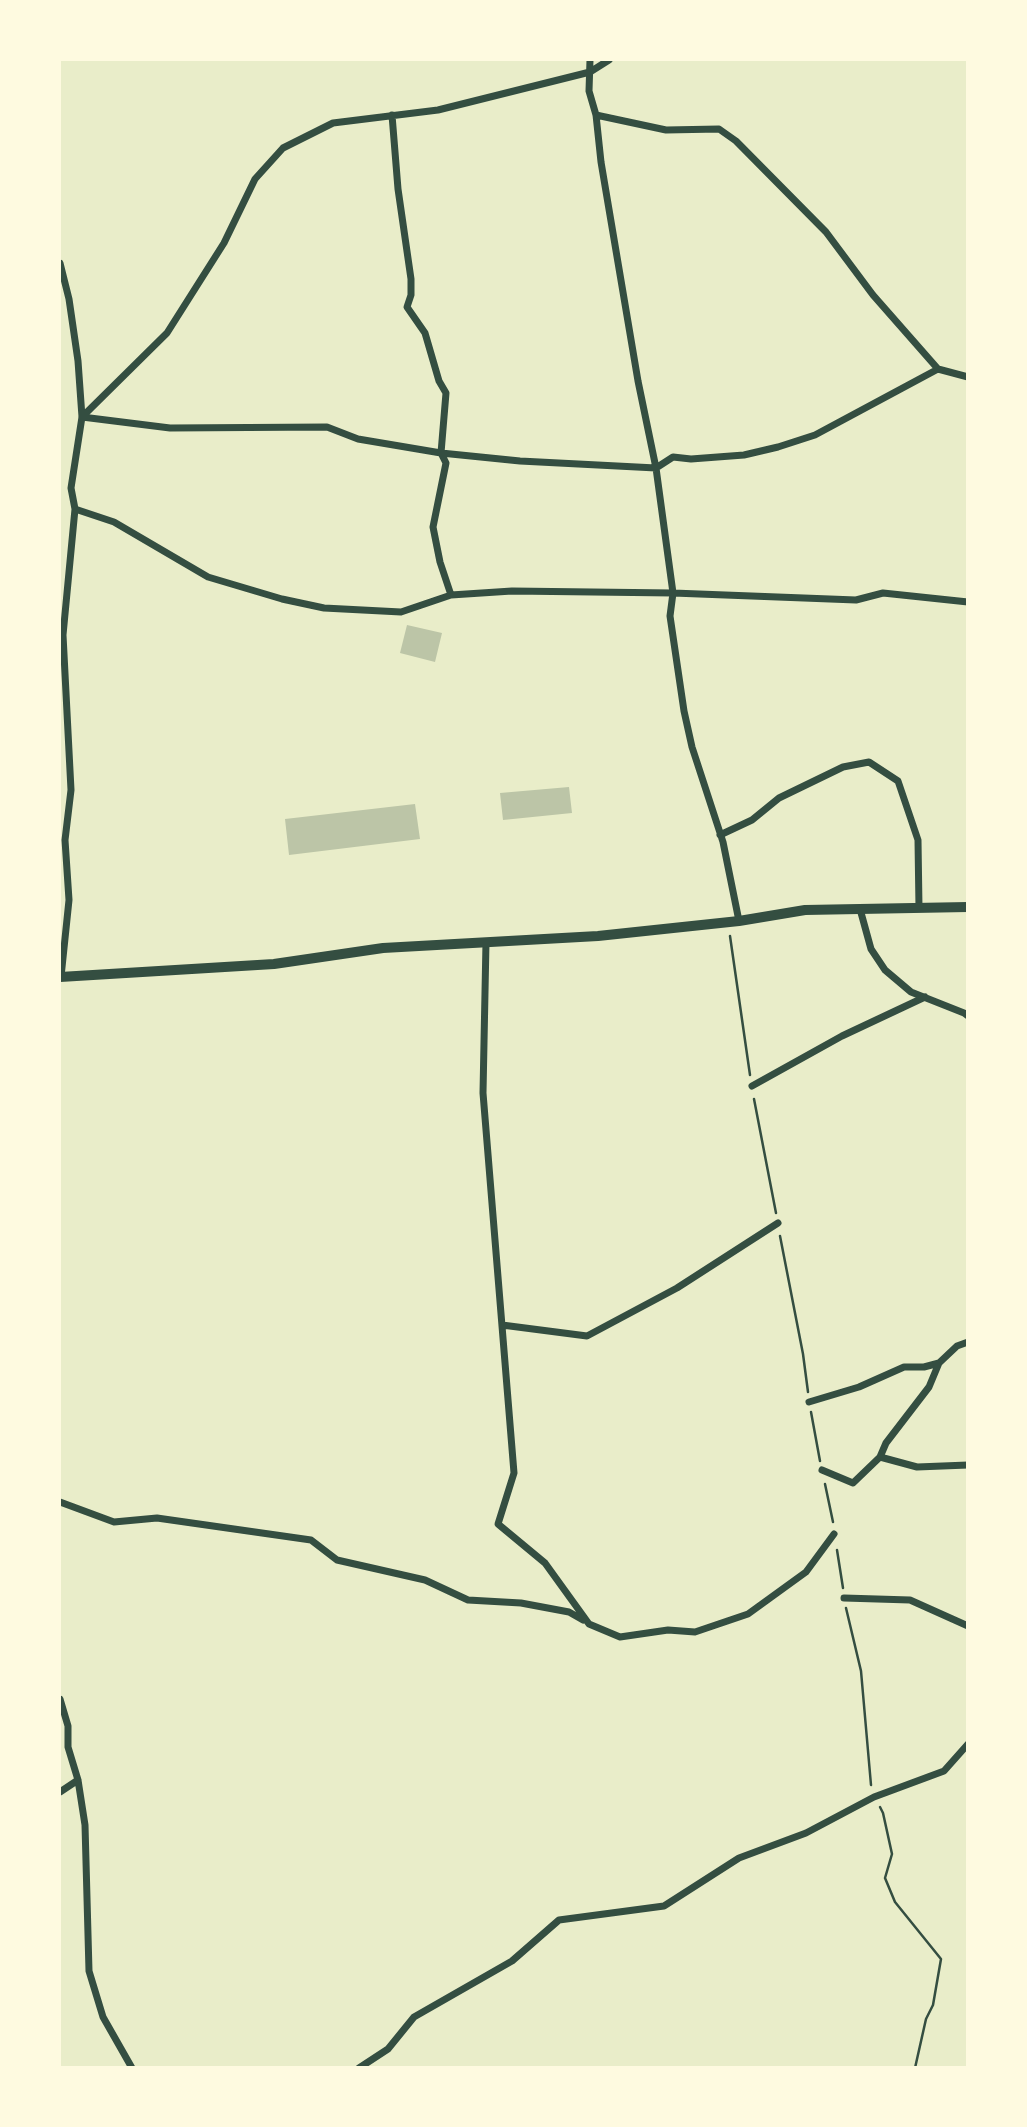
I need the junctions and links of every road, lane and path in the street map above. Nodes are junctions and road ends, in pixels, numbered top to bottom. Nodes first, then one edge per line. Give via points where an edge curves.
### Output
1 (590, 60) edge
2 (609, 60) edge
3 (590, 72) junction
4 (392, 115) junction
5 (596, 115) junction
6 (60, 263) edge
7 (938, 369) junction
8 (968, 377) edge
9 (82, 417) junction
10 (441, 453) junction
11 (656, 468) junction
12 (75, 509) junction
13 (673, 593) junction
14 (451, 595) junction
15 (968, 602) edge
16 (720, 835) junction
17 (968, 907) edge
18 (919, 908) junction
19 (860, 909) junction
20 (733, 922) junction
21 (486, 942) junction
22 (60, 977) edge
23 (925, 998) junction
24 (968, 1016) edge
25 (751, 1086) junction
26 (778, 1223) junction
27 (502, 1325) junction
28 (968, 1342) edge
29 (939, 1363) junction
30 (809, 1402) junction
31 (880, 1457) junction
32 (968, 1465) edge
33 (822, 1470) junction
34 (60, 1502) edge
35 (834, 1534) junction
36 (844, 1598) junction
37 (587, 1621) junction
38 (968, 1626) edge
39 (60, 1699) edge
40 (968, 1744) edge
41 (78, 1780) junction
42 (60, 1792) edge
43 (874, 1797) junction
44 (132, 2067) edge
45 (359, 2067) edge
46 (915, 2067) edge

1 - 3 street
2 - 3 street
3 - 4 street via 438,110
3 - 5 street via 589,91
4 - 9 street via 333,123 283,148 255,179 224,243 167,333
4 - 10 street via 411,279 407,307 425,333 446,393
5 - 7 street via 666,130 719,129 728,135 826,232
5 - 11 street
6 - 9 street via 78,361
7 - 8 street
7 - 11 street via 815,435 744,455 673,457
9 - 10 street via 170,428 327,427 358,439
9 - 12 street via 71,488
10 - 11 street
10 - 14 street via 446,463 433,527
11 - 13 street
12 - 14 street via 114,522 208,578 282,599 324,608 401,612
12 - 22 street via 63,635 71,790 65,840 69,900
13 - 14 street
13 - 15 street via 856,600 883,593
13 - 16 street via 670,616 684,710
16 - 18 street via 752,820 779,798 843,767 869,762 898,781 918,840
16 - 20 street
17 - 18 main road
18 - 19 main road
19 - 20 main road via 805,909
19 - 23 street via 871,949 885,970
20 - 21 main road
20 - 25 path
21 - 22 main road via 383,948 274,964
21 - 27 street via 483,1093
23 - 24 street
23 - 25 street via 842,1036
25 - 26 path
26 - 27 street via 677,1288 587,1336
26 - 30 path
27 - 37 street via 514,1473 498,1524 545,1563
28 - 29 street
29 - 30 street via 904,1367
29 - 31 street via 929,1388
30 - 33 path
31 - 32 street via 917,1467
31 - 33 street via 853,1483
33 - 35 path
34 - 37 street via 114,1522 157,1518 311,1539 337,1560 425,1580 468,1600 521,1603 569,1612
35 - 36 path
35 - 37 street via 806,1572 748,1614 695,1632 668,1630 620,1637
36 - 38 street via 910,1600
36 - 43 path via 861,1671
39 - 41 street
40 - 43 street via 944,1771
41 - 42 street
41 - 44 street via 85,1825 89,1971 103,2017
43 - 45 street via 806,1833 739,1857 664,1906 559,1920 512,1961 414,2017 388,2049
43 - 46 path via 883,1814 891,1854 885,1878 895,1902 941,1959

